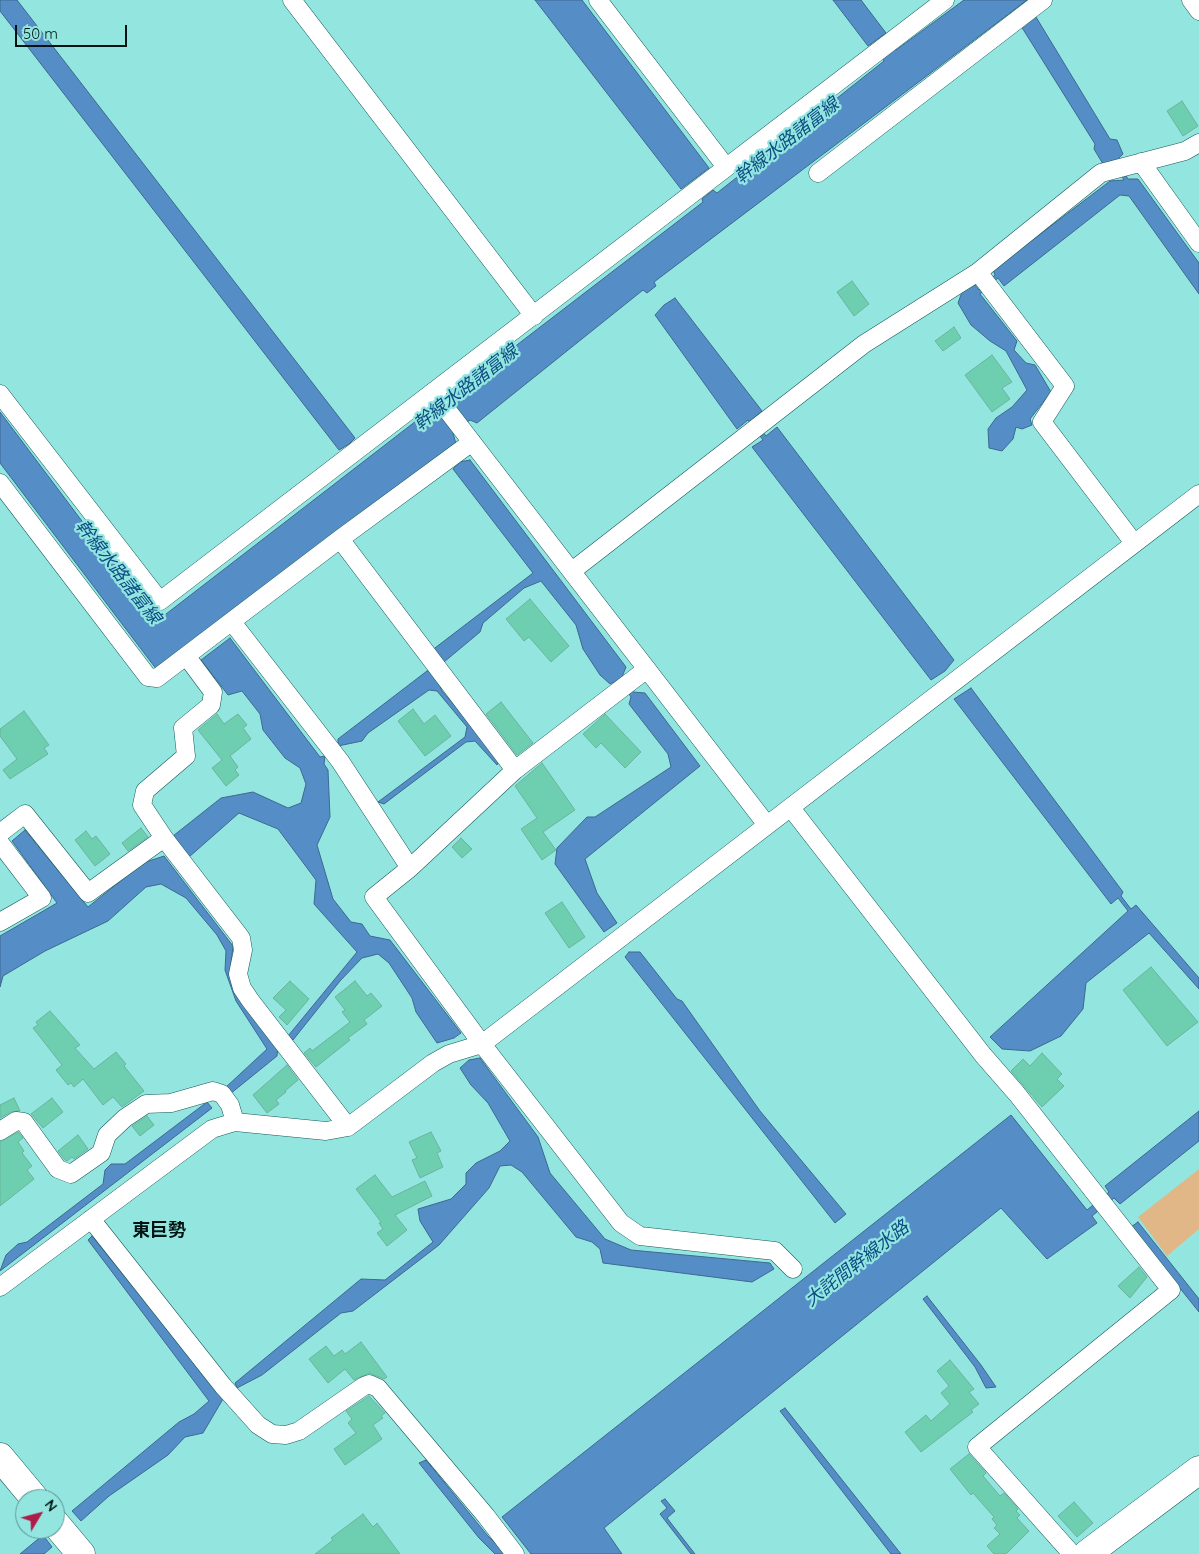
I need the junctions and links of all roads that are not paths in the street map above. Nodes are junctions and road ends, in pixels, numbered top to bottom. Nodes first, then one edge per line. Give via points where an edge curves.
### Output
1 (292, 0) edge
2 (598, 0) edge
3 (945, 0) edge
4 (1043, 0) edge
5 (1191, 0) edge
6 (1199, 11) edge
7 (1199, 143) edge
8 (1141, 162) junction
9 (726, 167) junction
10 (818, 173) dead end
11 (1199, 244) edge
12 (984, 281) junction
13 (534, 316) junction
14 (0, 394) edge
15 (439, 399) junction
16 (467, 436) junction
17 (0, 483) edge
18 (1199, 494) edge
19 (340, 539) junction
20 (1134, 543) junction
21 (572, 571) junction
22 (232, 622) junction
23 (187, 657) junction
24 (647, 669) junction
25 (515, 770) junction
26 (791, 808) junction
27 (767, 825) junction
28 (0, 833) edge
29 (164, 838) junction
30 (0, 843) edge
31 (410, 868) junction
32 (0, 922) edge
33 (482, 1044) junction
34 (235, 1122) junction
35 (348, 1127) junction
36 (0, 1131) edge
37 (91, 1219) junction
38 (793, 1269) dead end
39 (0, 1287) edge
40 (0, 1457) edge
41 (1199, 1470) edge
42 (27, 1489) edge
43 (65, 1535) edge
44 (81, 1554) edge
45 (515, 1554) edge
46 (1072, 1554) edge
47 (1087, 1554) edge

1 - 13 street
2 - 9 street
3 - 9 street
4 - 10 street
5 - 6 street
7 - 8 street
8 - 11 street
8 - 12 street via 1101,173
9 - 13 street
12 - 20 street via 1065,386 1042,422
12 - 21 street via 864,344
13 - 15 street
14 - 15 street via 160,601
15 - 16 street
16 - 19 street
16 - 21 street
17 - 23 street via 148,676 157,678
18 - 20 street
19 - 22 street
19 - 25 street
20 - 26 street
21 - 24 street
22 - 23 street
22 - 31 street via 340,761
23 - 29 street via 213,692 211,705 183,728 186,756 145,791 142,805
24 - 25 street
24 - 27 street
25 - 31 street
26 - 27 street
26 - 46 street via 1171,1290 977,1447
27 - 33 street
28 - 29 street via 26,814 88,893
29 - 35 street via 241,938 243,950 238,974 242,988
30 - 32 street via 42,898
31 - 33 street via 374,897
33 - 35 street via 449,1054 433,1063
33 - 38 street via 621,1223 640,1236 776,1251
34 - 35 street via 326,1131
34 - 36 street via 230,1105 222,1094 213,1091 171,1103 146,1104 107,1135 101,1154 71,1174 58,1169 24,1122 16,1121
34 - 37 street via 212,1129
37 - 39 street
37 - 45 street via 223,1386 258,1425 272,1434 286,1435 299,1431 364,1386 369,1384 378,1388
40 - 42 main road
41 - 47 main road
43 - 44 main road

